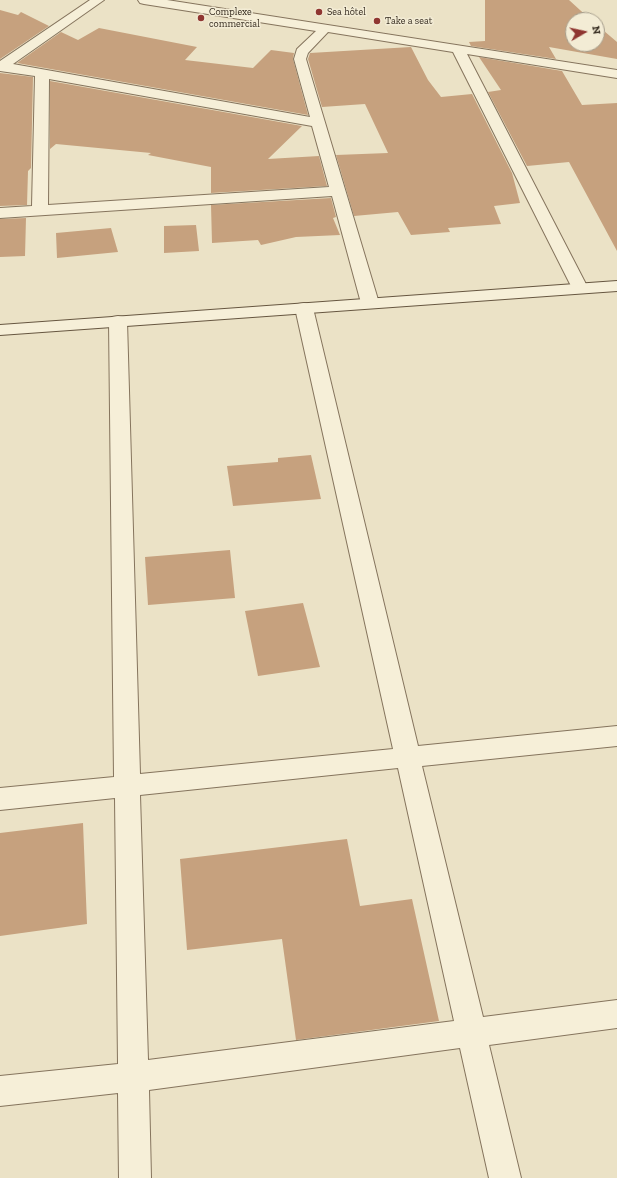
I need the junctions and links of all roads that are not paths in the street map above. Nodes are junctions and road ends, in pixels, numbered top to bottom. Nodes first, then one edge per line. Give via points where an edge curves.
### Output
1 (98, 0) edge
2 (144, 0) edge
3 (325, 28) junction
4 (458, 50) junction
5 (1, 66) edge
6 (42, 74) junction
7 (617, 74) edge
8 (318, 123) junction
9 (337, 191) junction
10 (40, 210) junction
11 (0, 213) edge
12 (617, 286) edge
13 (580, 288) junction
14 (370, 303) junction
15 (304, 308) junction
16 (118, 321) junction
17 (0, 330) edge
18 (617, 736) edge
19 (408, 758) junction
20 (127, 786) junction
21 (0, 799) edge
22 (617, 1014) edge
23 (471, 1032) junction
24 (133, 1077) junction
25 (0, 1091) edge
26 (135, 1178) edge
27 (505, 1178) edge

1 - 5 street
2 - 3 street
3 - 4 street
3 - 8 street via 302,52 300,59
4 - 7 street
4 - 13 street
5 - 6 street
6 - 8 street
6 - 10 street
8 - 9 street
9 - 10 street
9 - 14 street
10 - 11 street
12 - 13 street
13 - 14 street
14 - 15 street
15 - 16 street
15 - 19 street
16 - 17 street
16 - 20 street
18 - 19 street
19 - 20 street
19 - 23 street
20 - 21 street
20 - 24 street
22 - 23 street
23 - 24 street
23 - 27 street
24 - 25 street
24 - 26 street

